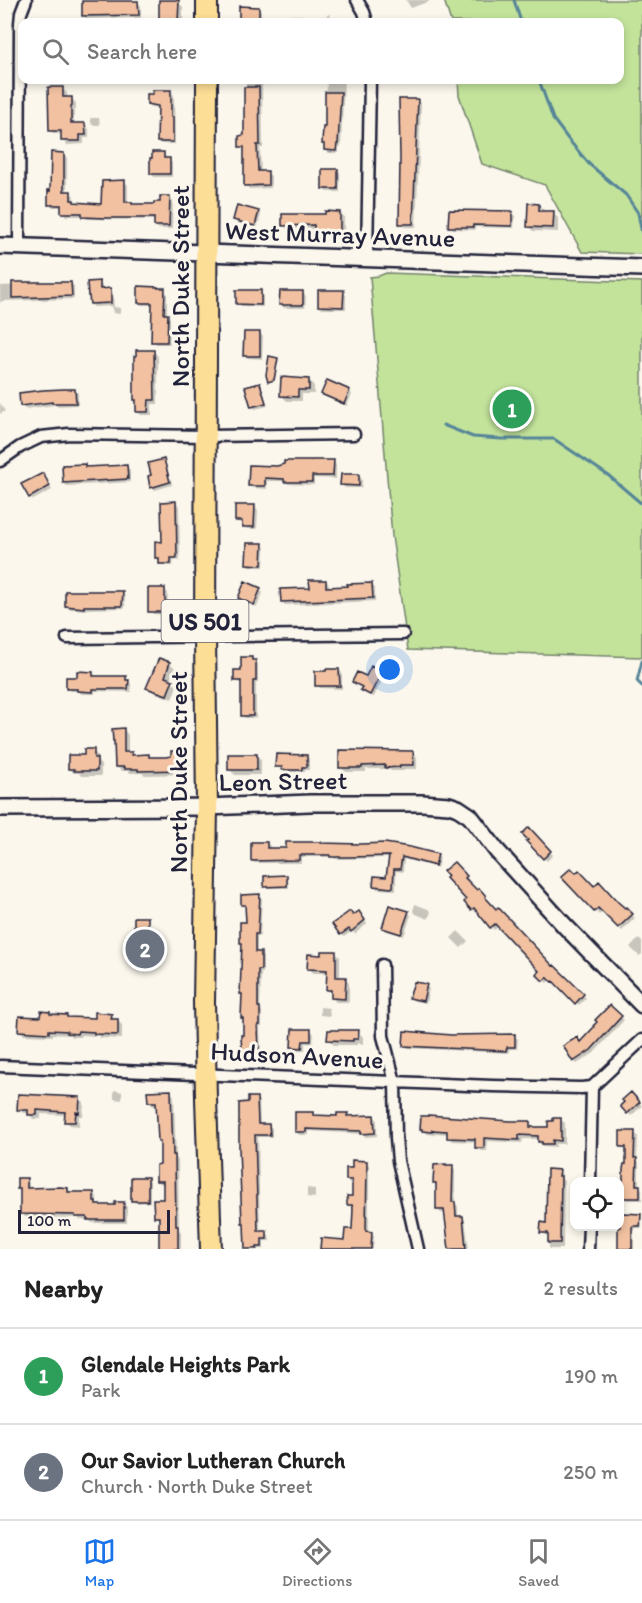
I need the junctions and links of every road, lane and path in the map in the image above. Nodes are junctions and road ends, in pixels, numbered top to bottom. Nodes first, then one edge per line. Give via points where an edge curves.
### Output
1 (26, 0) edge
2 (207, 0) edge
3 (357, 0) edge
4 (20, 18) edge
5 (207, 18) edge
6 (366, 18) edge
7 (20, 84) edge
8 (207, 84) edge
9 (370, 84) edge
10 (0, 246) edge
11 (19, 247) junction
12 (207, 254) junction
13 (367, 258) junction
14 (642, 268) edge
15 (354, 434) dead end
16 (206, 436) junction
17 (0, 461) edge
18 (403, 633) dead end
19 (205, 636) junction
20 (67, 638) dead end
21 (207, 807) junction
22 (0, 808) edge
23 (382, 965) dead end
24 (642, 1005) edge
25 (642, 1040) edge
26 (0, 1066) edge
27 (206, 1074) junction
28 (395, 1082) junction
29 (592, 1087) junction
30 (590, 1177) edge
31 (589, 1231) edge
32 (211, 1249) edge
33 (418, 1249) edge
34 (588, 1249) edge

1 - 4 street
2 - 5 highway
3 - 6 street
7 - 11 street
8 - 12 highway, North Duke Street / US 501
9 - 13 street
10 - 11 street, West Murray Avenue
11 - 12 street, West Murray Avenue
12 - 13 street, West Murray Avenue
12 - 16 highway, North Duke Street / US 501
13 - 14 street, West Murray Avenue
15 - 16 street
16 - 17 street via 49,436 31,441
16 - 19 highway, North Duke Street / US 501
18 - 19 street
19 - 20 street
19 - 21 highway, North Duke Street / US 501
21 - 22 street, Leon Street
21 - 24 street, Leon Street via 422,803 458,808 470,816 497,851
21 - 27 highway, North Duke Street / US 501
23 - 28 street via 383,1036
25 - 29 street
26 - 27 street, Hudson Avenue
27 - 28 street, Hudson Avenue
27 - 32 highway, North Duke Street / US 501
28 - 29 street, Hudson Avenue
28 - 33 street via 398,1161
29 - 30 street
31 - 34 street

